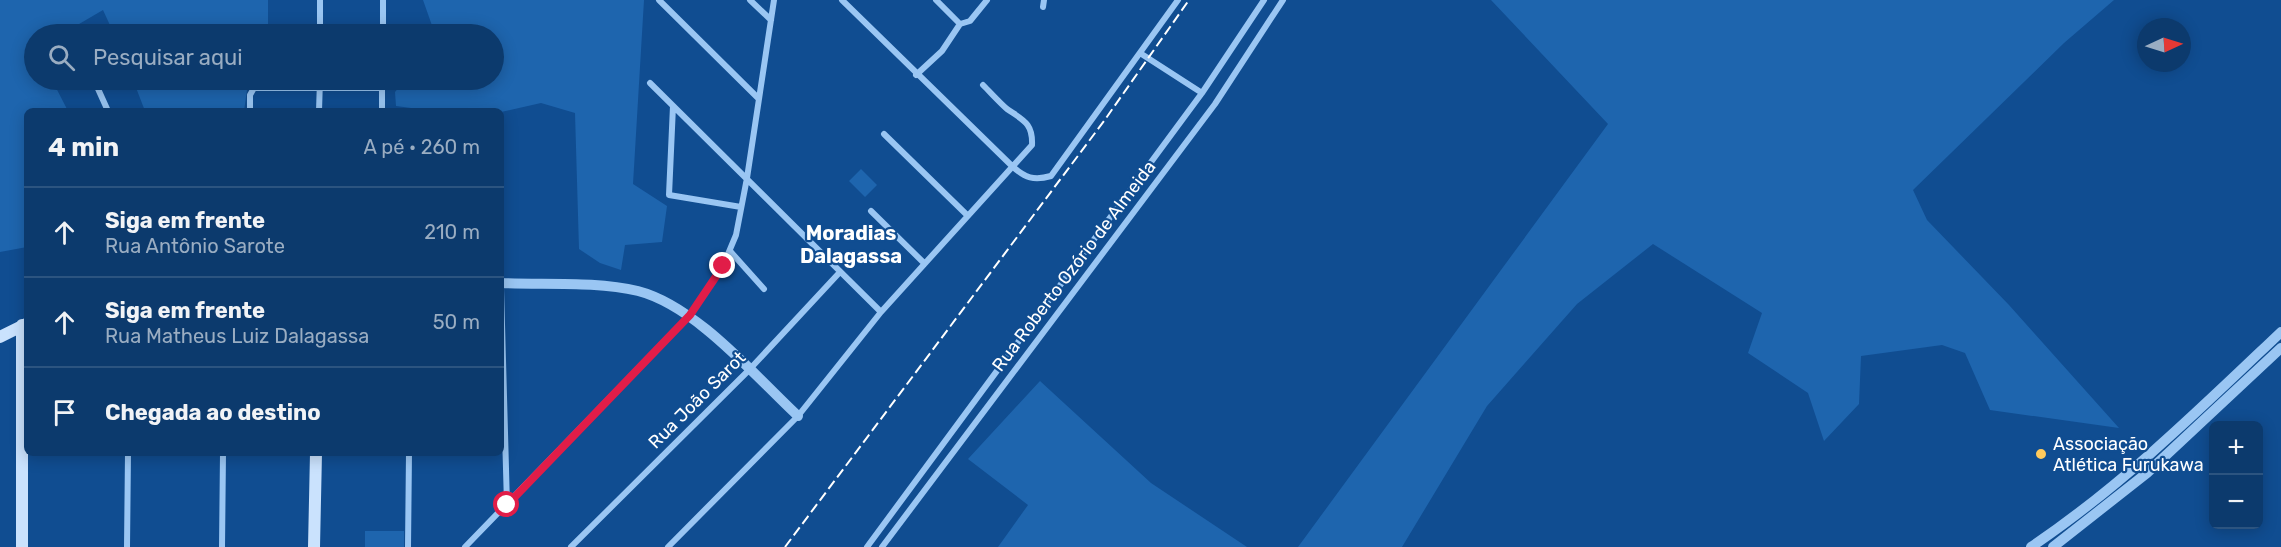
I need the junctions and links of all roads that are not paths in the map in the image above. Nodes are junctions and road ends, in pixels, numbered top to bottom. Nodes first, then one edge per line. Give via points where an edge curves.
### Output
1 (320, 0) edge
2 (383, 0) edge
3 (659, 0) edge
4 (750, 0) edge
5 (774, 0) edge
6 (842, 0) edge
7 (936, 0) edge
8 (987, 0) edge
9 (1178, 0) edge
10 (1264, 0) edge
11 (1283, 0) edge
12 (771, 20) junction
13 (320, 24) edge
14 (383, 24) edge
15 (960, 24) junction
16 (1140, 53) junction
17 (916, 75) junction
18 (650, 83) dead end
19 (983, 85) dead end
20 (99, 90) edge
21 (253, 90) edge
22 (320, 90) edge
23 (382, 90) edge
24 (1202, 93) junction
25 (758, 98) junction
26 (673, 106) junction
27 (107, 108) edge
28 (250, 108) edge
29 (319, 108) edge
30 (382, 108) edge
31 (884, 134) dead end
32 (1012, 166) junction
33 (747, 178) junction
34 (741, 207) junction
35 (871, 211) dead end
36 (968, 216) junction
37 (730, 251) junction
38 (924, 263) junction
39 (840, 272) junction
40 (504, 283) edge
41 (764, 289) dead end
42 (881, 312) junction
43 (690, 315) junction
44 (24, 324) edge
45 (2281, 332) edge
46 (1023, 336) junction
47 (0, 337) edge
48 (1033, 345) junction
49 (2281, 348) edge
50 (999, 369) junction
51 (749, 370) junction
52 (1009, 376) junction
53 (504, 396) edge
54 (798, 416) junction
55 (24, 443) edge
56 (128, 456) edge
57 (223, 456) edge
58 (316, 456) edge
59 (409, 456) edge
60 (507, 505) junction
61 (884, 522) junction
62 (894, 530) junction
63 (22, 547) edge
64 (127, 547) edge
65 (222, 547) edge
66 (314, 547) edge
67 (408, 547) edge
68 (465, 547) edge
69 (571, 547) edge
70 (668, 547) edge
71 (867, 547) edge
72 (882, 547) edge
73 (2031, 547) edge
74 (2053, 547) edge

1 - 13 street
2 - 14 street
3 - 25 street
4 - 12 street
5 - 12 street
6 - 17 street
7 - 15 street
8 - 15 street via 970,21
9 - 16 street
10 - 24 street
11 - 48 street, Rua Roberto Ozório de Almeida via 1215,104
12 - 25 street
15 - 17 street via 942,51
16 - 24 street
16 - 32 street via 1051,176 1038,180 1023,176
17 - 32 street
18 - 26 street
19 - 32 street via 1006,108 1026,120 1033,132 1032,145
20 - 27 street
21 - 28 street
22 - 29 street
23 - 30 street
24 - 46 street
25 - 33 street
26 - 33 street
26 - 34 street via 669,195
31 - 36 street
32 - 36 street
33 - 34 street
33 - 39 street
34 - 37 street
35 - 38 street
36 - 38 street
37 - 41 street
37 - 43 street
38 - 42 street
39 - 42 street
39 - 51 street, Rua João Sarot
40 - 43 street via 637,291
42 - 54 street
43 - 51 street
43 - 60 street
44 - 47 main road
44 - 55 main road
45 - 73 street via 2144,461
46 - 48 street
46 - 50 street
48 - 52 street, Rua Roberto Ozório de Almeida
49 - 74 street via 2147,473
50 - 52 street
50 - 61 street
51 - 54 street
51 - 69 street, Rua João Sarot
52 - 62 street, Rua Roberto Ozório de Almeida
53 - 60 street
54 - 70 street
55 - 63 main road
56 - 64 street
57 - 65 street
58 - 66 main road
59 - 67 street
60 - 68 street
61 - 62 street
61 - 71 street
62 - 72 street, Rua Roberto Ozório de Almeida

